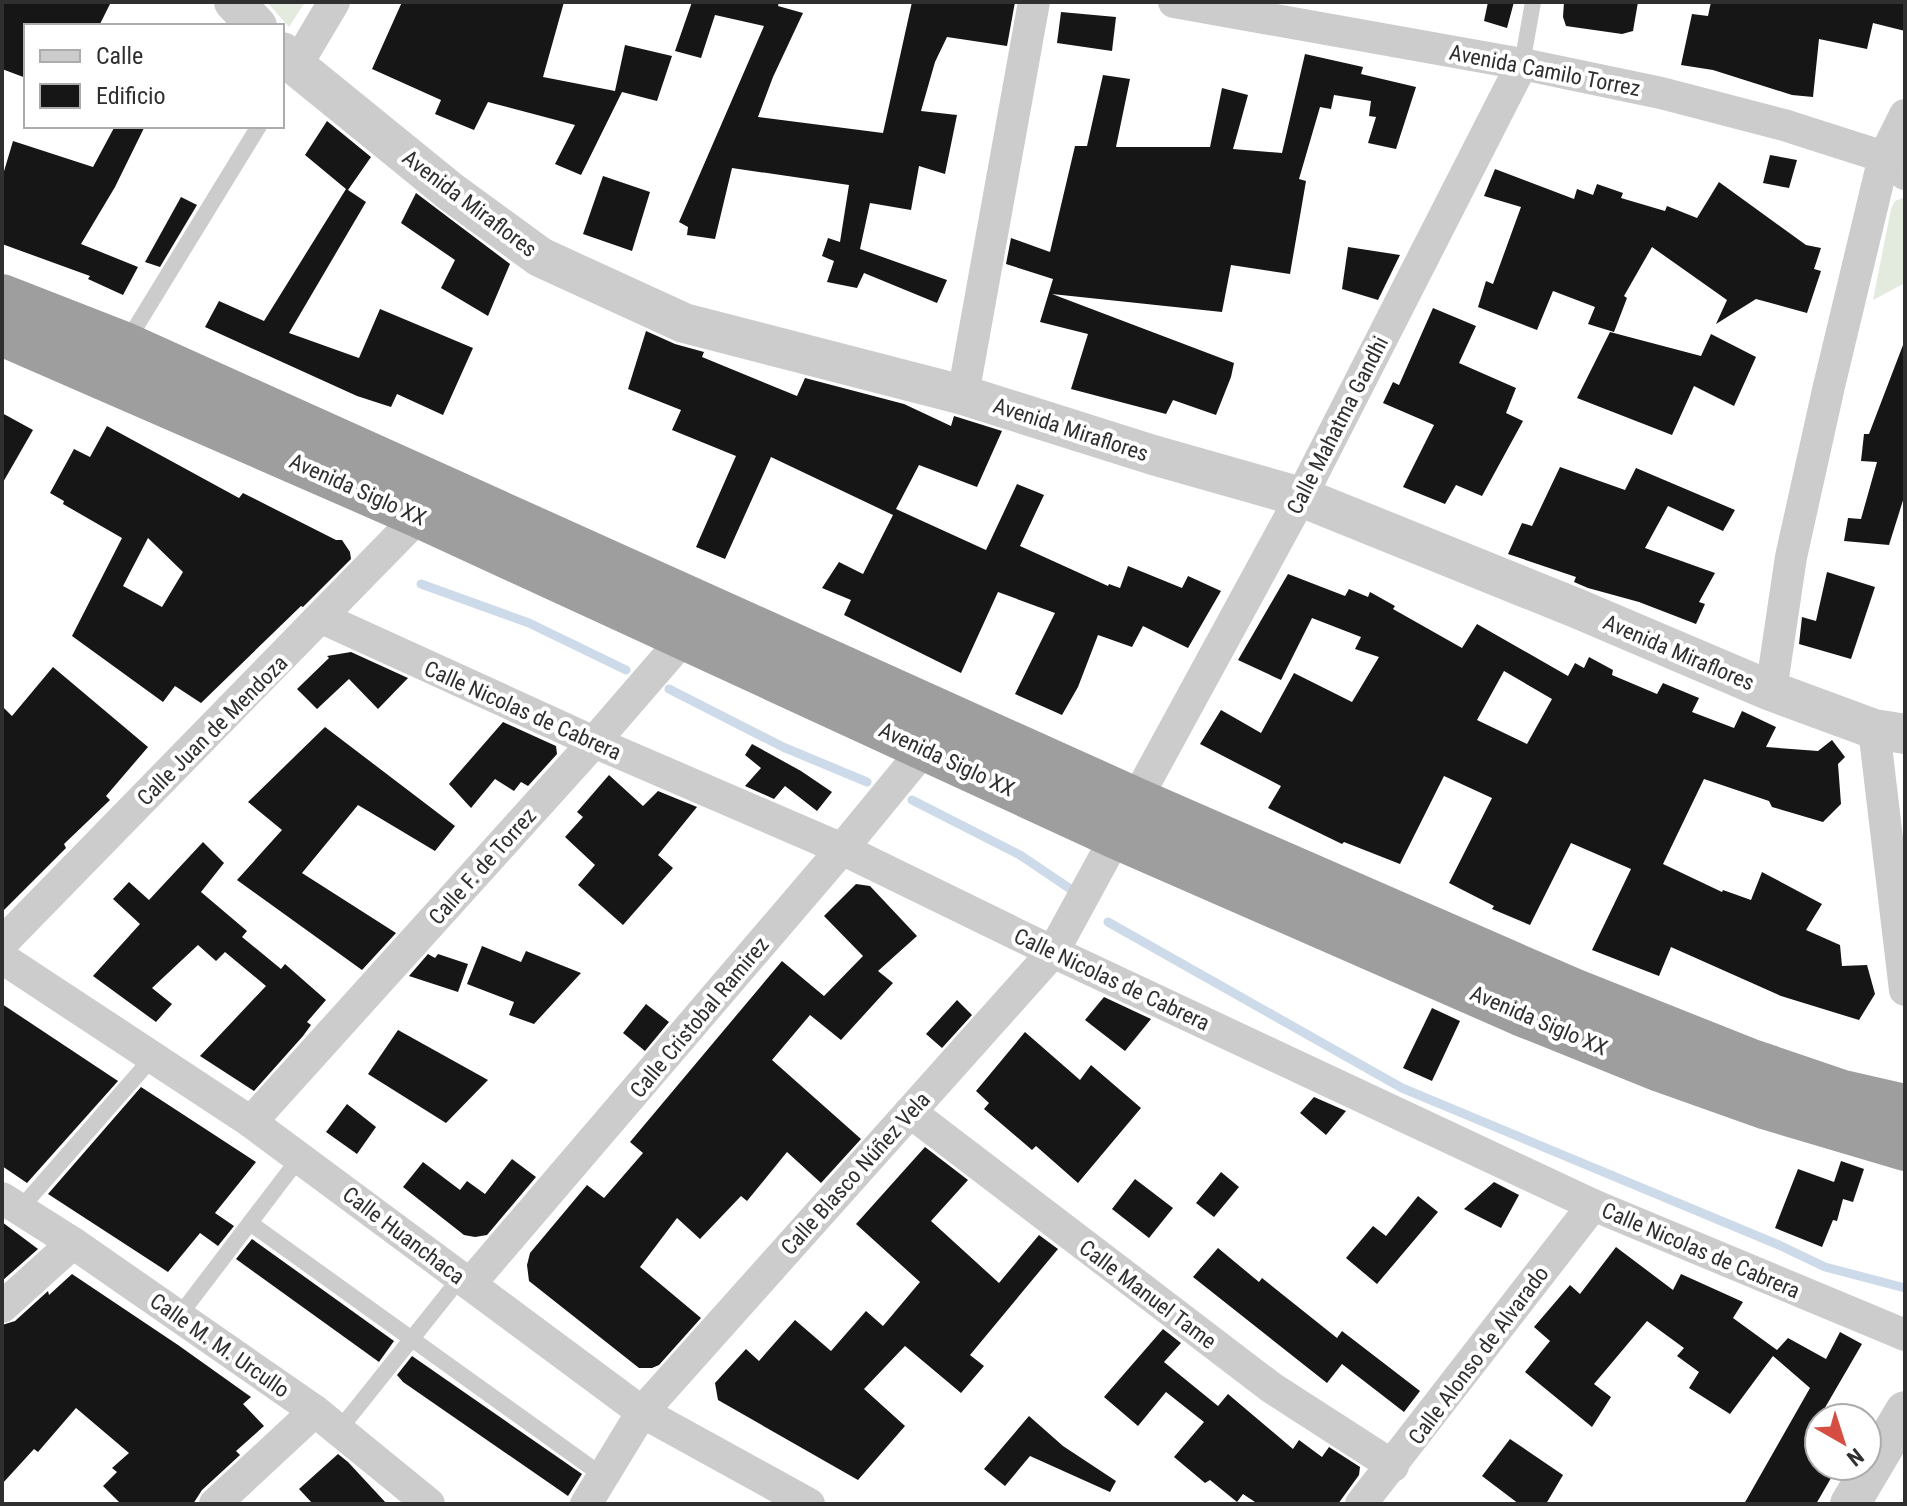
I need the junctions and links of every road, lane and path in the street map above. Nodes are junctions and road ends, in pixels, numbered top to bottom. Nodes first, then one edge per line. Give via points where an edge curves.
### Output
1 (234, 2) edge
2 (334, 2) edge
3 (1034, 2) edge
4 (1174, 2) edge
5 (1533, 2) edge
6 (255, 24) edge
7 (1522, 64) junction
8 (289, 65) edge
9 (1905, 115) edge
10 (258, 128) edge
11 (1895, 165) edge
12 (2, 296) edge
13 (2, 334) edge
14 (125, 344) junction
15 (963, 395) junction
16 (1301, 497) junction
17 (419, 516) junction
18 (322, 618) junction
19 (697, 624) junction
20 (1771, 691) junction
21 (1890, 732) edge
22 (594, 742) junction
23 (925, 748) junction
24 (1126, 818) junction
25 (842, 849) junction
26 (2, 943) edge
27 (1053, 952) junction
28 (2, 958) edge
29 (1905, 990) edge
30 (153, 1057) junction
31 (1905, 1106) edge
32 (910, 1112) junction
33 (251, 1122) junction
34 (1905, 1149) edge
35 (300, 1157) junction
36 (11, 1204) edge
37 (1593, 1205) junction
38 (250, 1223) junction
39 (73, 1243) junction
40 (466, 1281) junction
41 (2, 1307) edge
42 (179, 1316) junction
43 (1905, 1335) edge
44 (411, 1340) junction
45 (1905, 1411) edge
46 (642, 1412) junction
47 (327, 1420) junction
48 (1393, 1466) junction
49 (603, 1476) junction
50 (215, 1504) edge
51 (429, 1504) edge
52 (586, 1504) edge
53 (809, 1504) edge
54 (1361, 1504) edge
55 (1850, 1504) edge

1 - 6 street
2 - 8 street
3 - 15 street
4 - 7 street, Avenida Camilo Torrez
5 - 7 lane, Calle Mahatma Gandhi
7 - 11 street, Avenida Camilo Torrez via 1769,121
7 - 16 street, Calle Mahatma Gandhi
8 - 15 street, Avenida Miraflores via 540,257 684,323
9 - 11 street
10 - 14 lane
11 - 20 street via 1791,557
12 - 14 highway, Avenida Siglo XX
13 - 17 highway, Avenida Siglo XX
14 - 19 highway, Avenida Siglo XX
15 - 16 street, Avenida Miraflores
16 - 20 street, Avenida Miraflores
16 - 24 street, Calle Mahatma Gandhi
17 - 18 street, Calle Juan de Mendoza
17 - 19 highway, Avenida Siglo XX
18 - 22 street, Calle Nicolas de Cabrera
18 - 26 street, Calle Juan de Mendoza
19 - 22 street, Calle F. de Torrez
19 - 23 highway, Avenida Siglo XX
19 - 24 highway, Avenida Siglo XX
20 - 21 street, Avenida Miraflores
21 - 29 street
22 - 25 street, Calle Nicolas de Cabrera
22 - 33 street, Calle F. de Torrez
23 - 24 highway, Avenida Siglo XX
23 - 25 street, Calle Cristobal Ramirez
24 - 27 street, Calle Blasco Núñez Vela
24 - 31 highway, Avenida Siglo XX via 1776,1069
24 - 34 highway, Avenida Siglo XX via 1523,1015 1767,1108
25 - 27 street, Calle Nicolas de Cabrera
25 - 40 street, Calle Cristobal Ramirez
27 - 32 street, Calle Blasco Núñez Vela
27 - 37 street, Calle Nicolas de Cabrera
28 - 30 street, Calle Huanchaca
30 - 33 street, Calle Huanchaca
30 - 36 lane
32 - 46 street, Calle Blasco Núñez Vela
32 - 48 street, Calle Manuel Tame via 1272,1388
33 - 35 street, Calle Huanchaca
35 - 38 lane
35 - 40 street, Calle Huanchaca
36 - 39 street, Calle M. M. Urcullo
37 - 43 street, Calle Nicolas de Cabrera
37 - 48 street, Calle Alonso de Alvarado
38 - 42 lane
38 - 44 lane
39 - 41 street
39 - 42 street, Calle M. M. Urcullo
40 - 44 lane
40 - 46 street, Calle Huanchaca
42 - 47 street, Calle M. M. Urcullo
44 - 47 lane
44 - 49 lane
45 - 55 street
46 - 49 street, Calle Blasco Núñez Vela
46 - 53 street, Calle Huanchaca
47 - 50 street
47 - 51 street, Calle M. M. Urcullo
48 - 54 street, Calle Alonso de Alvarado
49 - 52 street, Calle Blasco Núñez Vela

